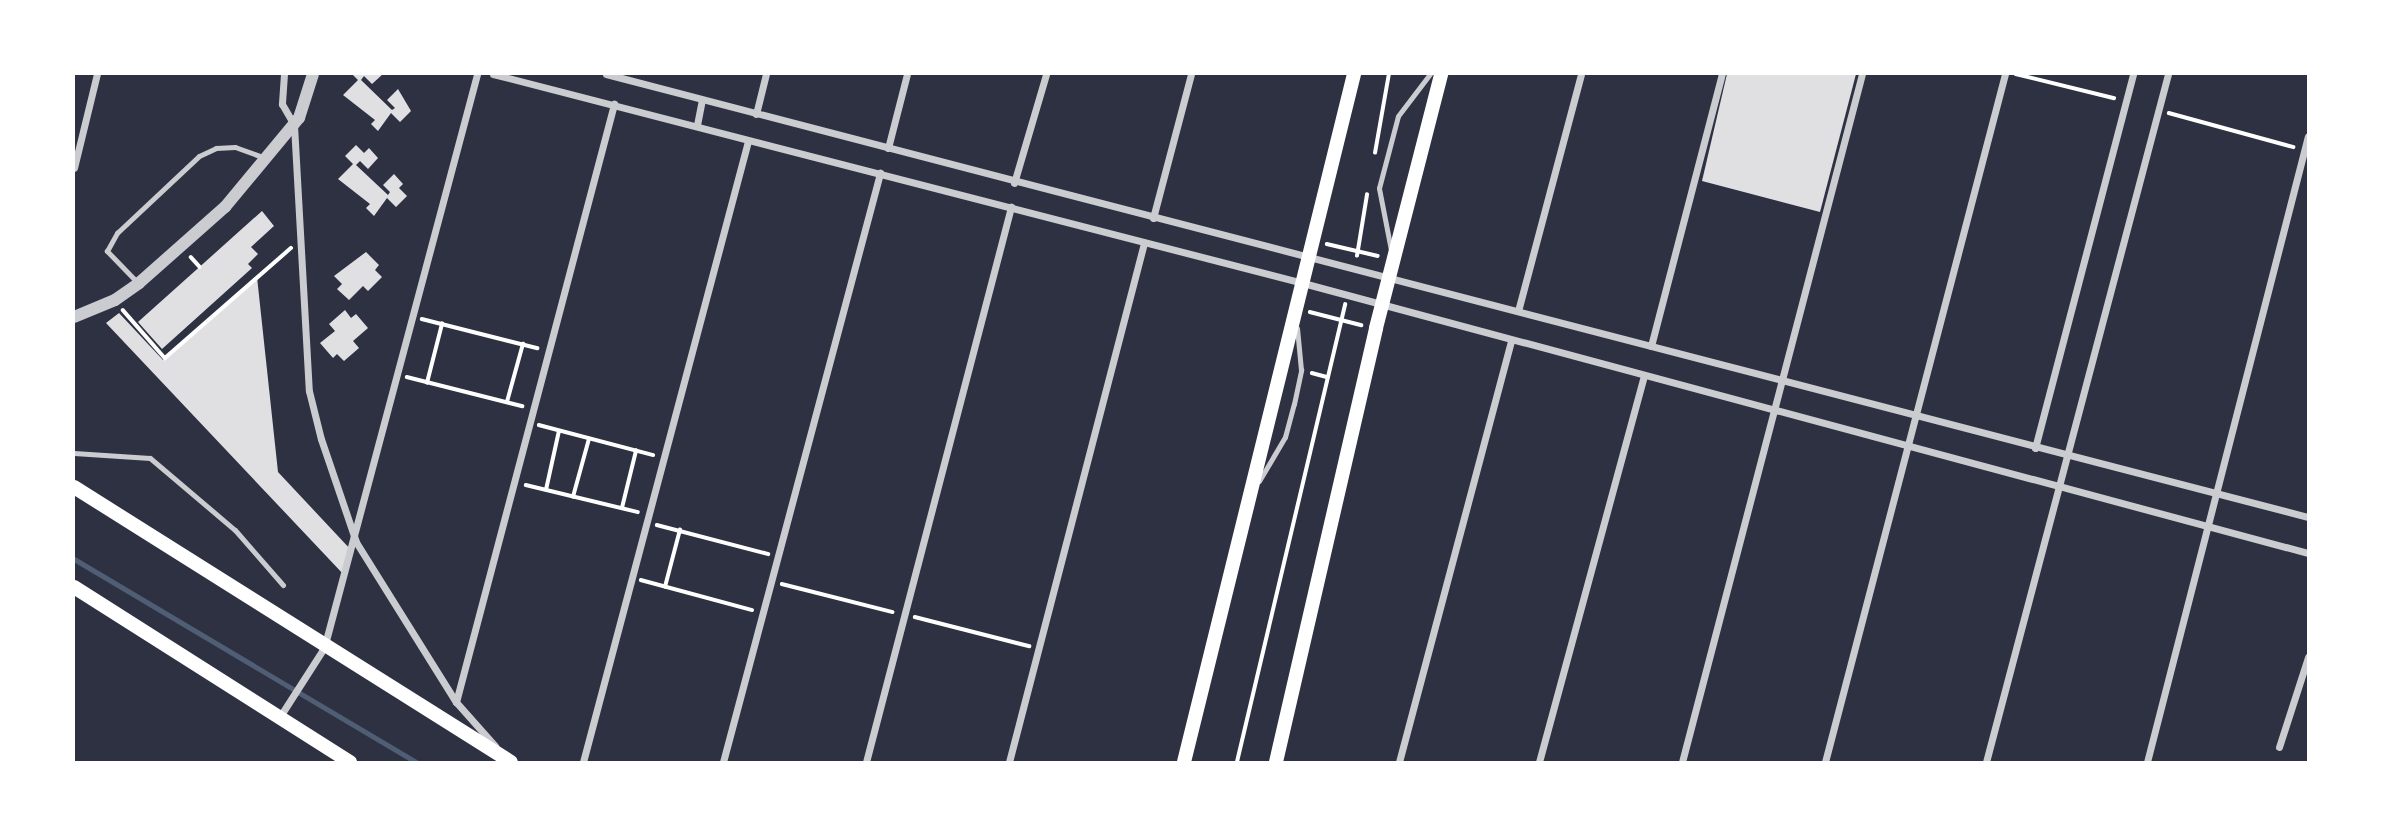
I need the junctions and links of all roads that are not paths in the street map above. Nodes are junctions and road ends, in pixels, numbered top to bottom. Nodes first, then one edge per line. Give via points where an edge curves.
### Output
1 (97, 74) edge
2 (284, 74) edge
3 (313, 74) edge
4 (477, 74) edge
5 (493, 74) edge
6 (606, 74) edge
7 (766, 74) edge
8 (907, 74) edge
9 (1046, 74) edge
10 (1191, 74) edge
11 (1354, 74) edge
12 (1430, 74) edge
13 (1441, 74) edge
14 (1581, 74) edge
15 (1722, 74) edge
16 (1862, 74) edge
17 (2005, 74) edge
18 (2133, 74) edge
19 (2168, 74) edge
20 (621, 75) edge
21 (702, 100) junction
22 (614, 104) junction
23 (756, 114) junction
24 (294, 125) junction
25 (697, 125) junction
26 (2308, 136) edge
27 (748, 141) junction
28 (888, 148) junction
29 (265, 158) junction
30 (74, 168) edge
31 (880, 173) junction
32 (1014, 183) junction
33 (1011, 207) junction
34 (1153, 218) junction
35 (1144, 243) junction
36 (1310, 258) junction
37 (1393, 260) junction
38 (1384, 277) junction
39 (139, 283) junction
40 (1303, 283) junction
41 (1381, 307) junction
42 (1518, 312) junction
43 (74, 317) edge
44 (1511, 340) junction
45 (1651, 346) junction
46 (1644, 375) junction
47 (1783, 380) junction
48 (1775, 409) junction
49 (1916, 414) junction
50 (1907, 444) junction
51 (2035, 448) junction
52 (74, 453) edge
53 (2067, 457) junction
54 (2059, 484) junction
55 (74, 487) edge
56 (2216, 494) junction
57 (2308, 517) edge
58 (2208, 526) junction
59 (356, 542) junction
60 (2308, 553) edge
61 (283, 585) dead end
62 (74, 587) edge
63 (324, 648) junction
64 (2308, 657) edge
65 (456, 702) junction
66 (279, 718) junction
67 (2279, 747) dead end
68 (509, 761) edge
69 (350, 762) edge
70 (583, 762) edge
71 (723, 762) edge
72 (866, 762) edge
73 (1009, 762) edge
74 (1184, 762) edge
75 (1276, 762) edge
76 (1399, 762) edge
77 (1539, 762) edge
78 (1682, 762) edge
79 (1825, 762) edge
80 (1986, 762) edge
81 (2147, 762) edge

1 - 30 street
2 - 24 street via 282,104
3 - 24 street
4 - 59 street
5 - 22 street
6 - 20 street
7 - 23 street
8 - 28 street
9 - 32 street
10 - 34 street
11 - 36 main road
12 - 37 lane via 1398,116 1379,188
13 - 37 main road
14 - 42 street
15 - 45 street
16 - 47 street
17 - 49 street
18 - 51 street
19 - 53 street
20 - 21 street
21 - 23 street
21 - 25 street
22 - 25 street
22 - 65 street
23 - 28 street
24 - 29 street
24 - 59 street via 309,391
25 - 27 street
26 - 56 street
27 - 31 street
27 - 70 street
28 - 32 street
29 - 39 street via 225,207
29 - 39 lane via 235,147 216,148 199,156 117,233 107,251
31 - 33 street
31 - 71 street
32 - 34 street
33 - 35 street
33 - 72 street
34 - 36 street
35 - 40 street
35 - 73 street
36 - 38 street
36 - 40 main road
37 - 38 main road
38 - 41 main road
38 - 42 street
39 - 43 street via 115,300
40 - 41 street
40 - 74 main road
41 - 44 street
41 - 75 main road
42 - 45 street
44 - 46 street
44 - 76 street
45 - 47 street
46 - 48 street
46 - 77 street
47 - 48 street
47 - 49 street
48 - 50 street
48 - 78 street
49 - 50 street
49 - 51 street
50 - 54 street
50 - 79 street
51 - 53 street
52 - 61 lane via 150,458 235,530
53 - 54 street
53 - 56 street
54 - 58 street
54 - 80 street
55 - 63 main road
56 - 57 street
56 - 58 street
58 - 60 street
58 - 81 street
59 - 63 street
59 - 65 street
62 - 66 main road
63 - 66 street
63 - 68 main road
64 - 67 street
65 - 68 street
66 - 69 main road

